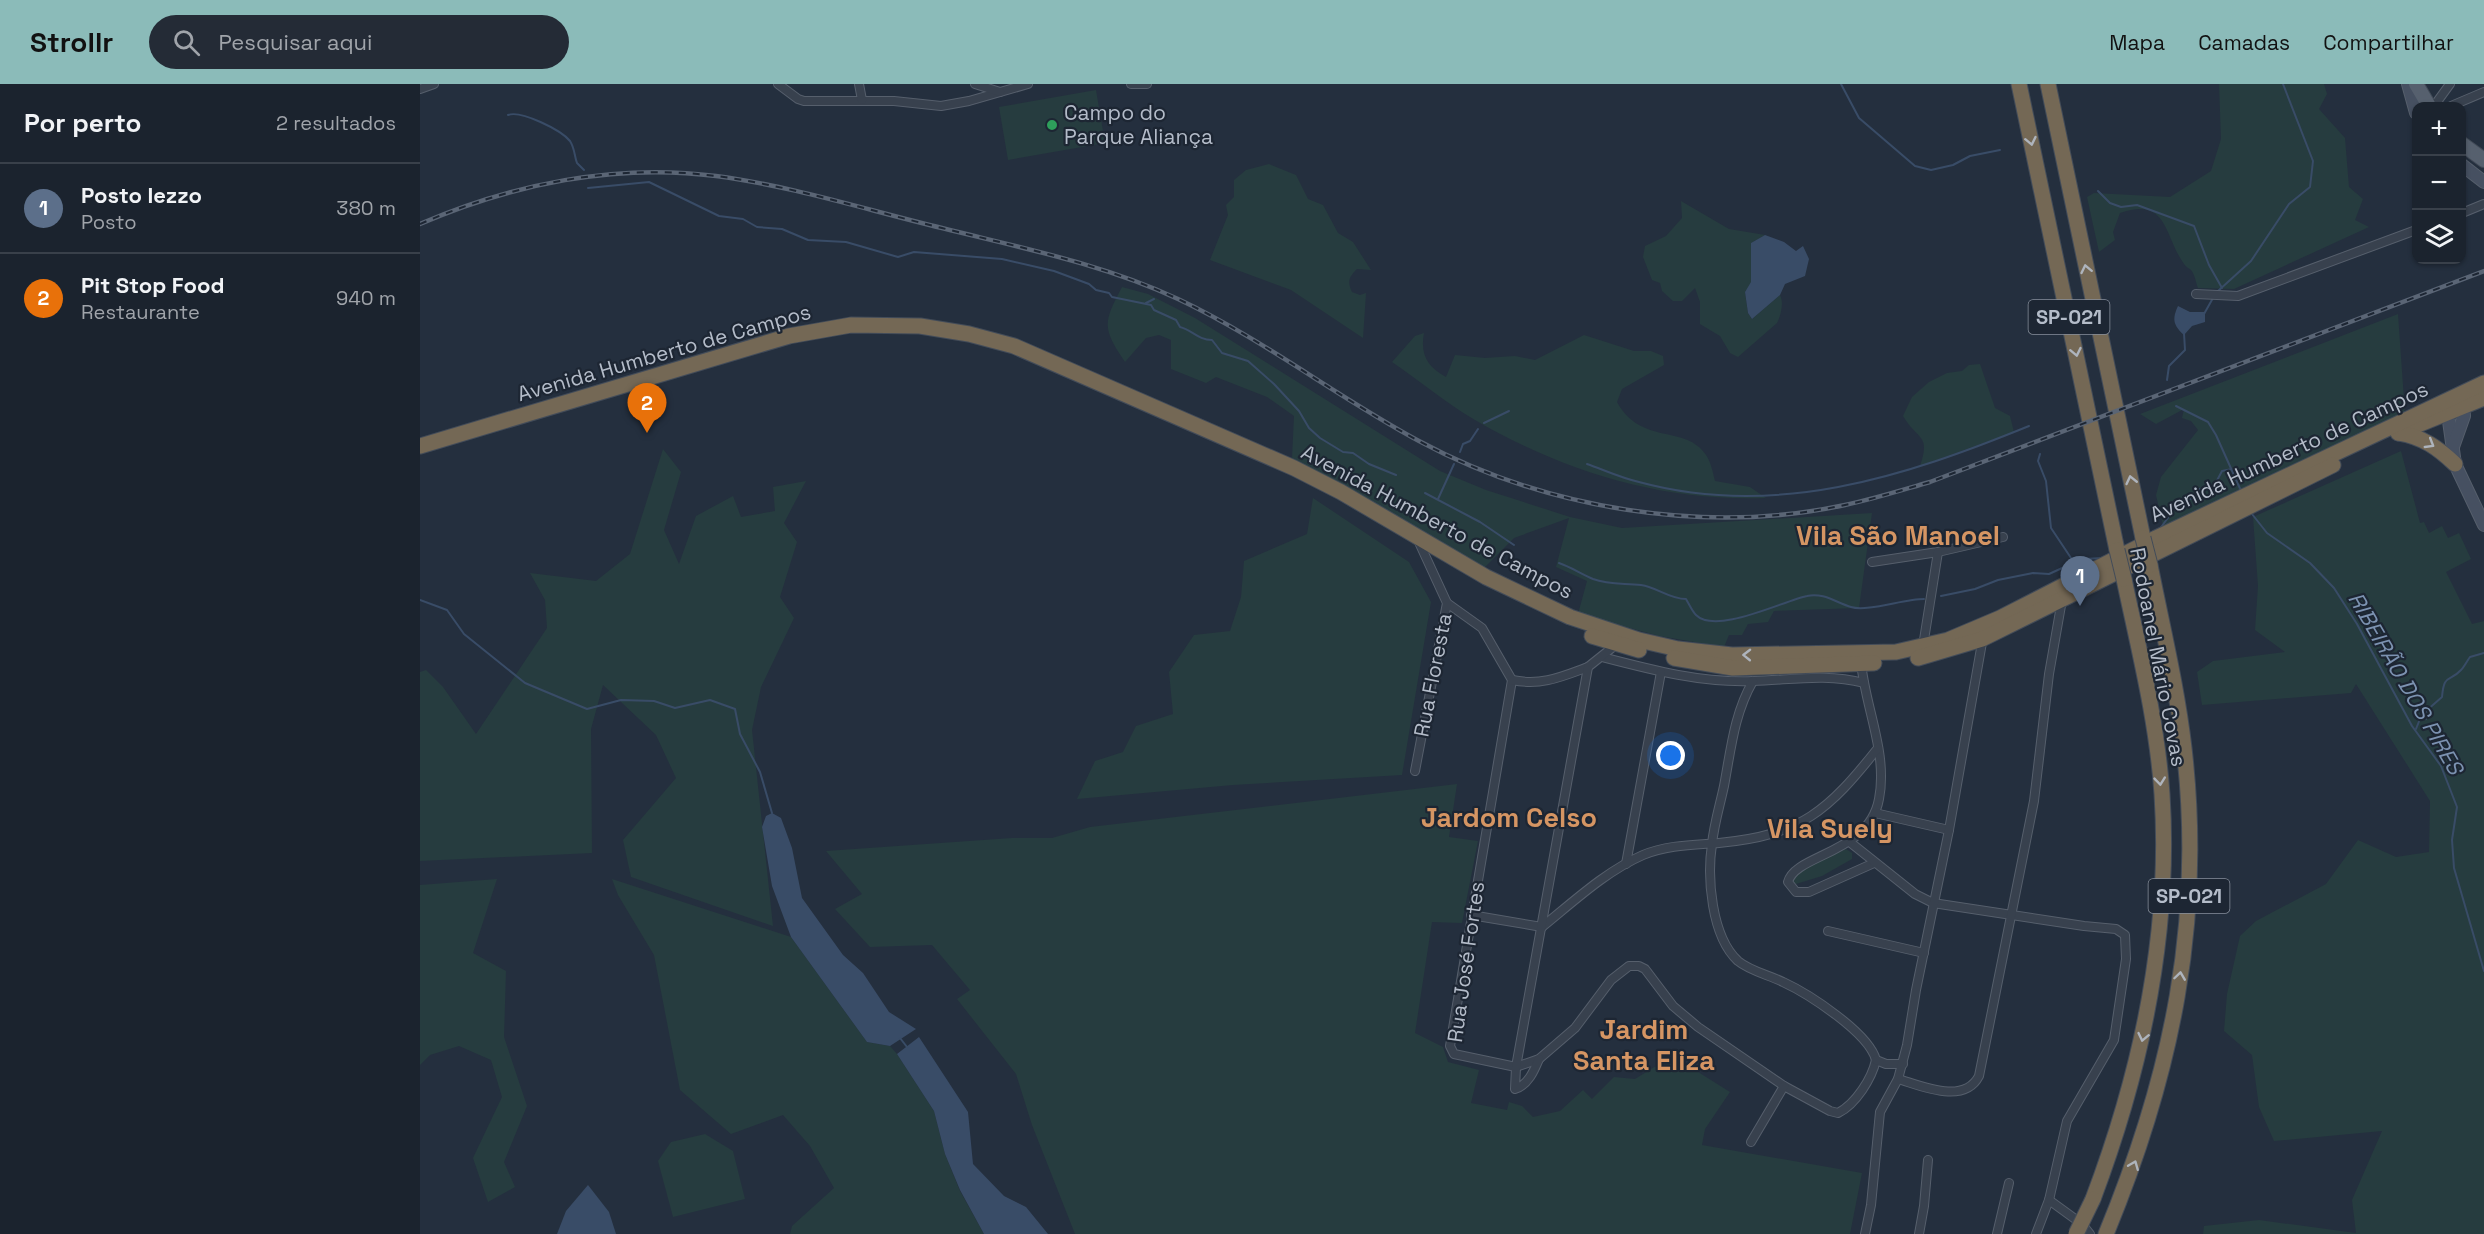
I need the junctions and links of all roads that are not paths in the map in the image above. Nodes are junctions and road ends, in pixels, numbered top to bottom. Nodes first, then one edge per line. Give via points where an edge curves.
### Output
1 (434, 84) edge
2 (778, 84) edge
3 (790, 84) edge
4 (859, 84) edge
5 (975, 84) edge
6 (1028, 84) edge
7 (1131, 84) edge
8 (1147, 84) edge
9 (2019, 84) edge
10 (2048, 84) edge
11 (2408, 84) edge
12 (2416, 84) edge
13 (2450, 84) edge
14 (420, 90) edge
15 (1000, 92) junction
16 (2484, 92) edge
17 (791, 95) junction
18 (862, 100) junction
19 (2413, 102) edge
20 (2428, 102) edge
21 (2434, 102) edge
22 (2460, 102) edge
23 (2466, 147) edge
24 (2484, 160) edge
25 (2466, 168) edge
26 (2484, 182) edge
27 (2484, 204) edge
28 (2466, 211) edge
29 (2412, 232) edge
30 (2196, 294) dead end
31 (2484, 383) edge
32 (2484, 398) edge
33 (2463, 400) junction
34 (575, 404) junction
35 (2442, 408) junction
36 (2399, 433) junction
37 (420, 446) edge
38 (2452, 448) junction
39 (420, 457) edge
40 (2456, 464) junction
41 (2484, 525) edge
42 (2003, 537) dead end
43 (1418, 543) junction
44 (1938, 552) junction
45 (1872, 562) dead end
46 (2063, 593) junction
47 (1447, 603) junction
48 (1984, 632) junction
49 (1620, 640) junction
50 (1922, 652) junction
51 (1602, 657) junction
52 (1861, 659) junction
53 (1588, 667) junction
54 (1661, 672) junction
55 (1512, 680) junction
56 (1753, 681) junction
57 (1864, 683) junction
58 (1878, 748) junction
59 (1415, 771) dead end
60 (1875, 813) junction
61 (1949, 830) junction
62 (1851, 843) junction
63 (1712, 844) junction
64 (1874, 863) junction
65 (1626, 864) junction
66 (1933, 903) junction
67 (1471, 915) junction
68 (2013, 915) junction
69 (1542, 927) junction
70 (1828, 931) dead end
71 (1924, 953) junction
72 (1539, 1059) junction
73 (1876, 1060) junction
74 (1903, 1064) junction
75 (1516, 1066) junction
76 (1898, 1079) junction
77 (1784, 1086) junction
78 (1752, 1142) dead end
79 (1928, 1160) dead end
80 (2009, 1183) dead end
81 (2049, 1200) junction
82 (2109, 1227) edge
83 (1865, 1234) edge
84 (1918, 1234) edge
85 (1997, 1234) edge
86 (2036, 1234) edge
87 (2076, 1234) edge
88 (2090, 1234) edge

1 - 14 street
2 - 17 street
3 - 17 street
4 - 18 street
5 - 15 street
6 - 15 street
7 - 8 street
9 -> 87 highway, Rodoanel Mário Covas / SP-021, bridge via 2146,680 2157,750 2164,840 2159,937 2139,1053 2115,1141
82 -> 10 highway, Rodoanel Mário Covas / SP-021, bridge via 2139,1152 2164,1064 2178,991 2190,887 2191,837 2184,746 2150,566
11 - 19 street
12 - 20 main road
13 - 21 street
15 - 18 street via 941,106
16 - 22 street
17 - 18 street via 804,101
23 - 24 main road
25 - 26 street
27 - 28 street
29 - 30 street via 2238,296
31 - 33 highway, Avenida Humberto de Campos
32 - 33 highway, Avenida Humberto de Campos
33 - 35 highway, Avenida Humberto de Campos
33 - 38 street via 2464,416
34 - 37 highway, Avenida Humberto de Campos
34 - 39 highway, Avenida Humberto de Campos
34 - 43 highway, Avenida Humberto de Campos via 804,342 859,334 937,336 1027,357 1226,442 1265,459
35 - 36 highway, Avenida Humberto de Campos
35 - 38 street
35 - 46 highway, Avenida Humberto de Campos via 2156,538
36 -> 40 highway via 2434,446
36 - 46 highway, Avenida Humberto de Campos
38 - 40 street
40 - 41 street
42 - 44 street
43 - 47 street, Rua Floresta
43 - 49 highway, Avenida Humberto de Campos via 1536,613
44 - 45 street
44 - 50 street
46 - 48 highway, Avenida Humberto de Campos
46 - 68 street via 2034,801
47 - 55 street via 1482,628
47 - 59 street, Rua Floresta
48 - 50 highway, Avenida Humberto de Campos
48 - 61 street
49 - 51 street
49 - 52 highway, Avenida Humberto de Campos via 1733,668
50 - 52 highway, Avenida Humberto de Campos
51 - 53 street
51 - 54 street
52 - 57 street
53 - 55 street via 1546,682
53 - 69 street
54 - 56 street
54 - 65 street
55 - 67 street, Rua José Fortes
56 - 57 street via 1799,676 1837,677
56 - 63 street via 1738,711
57 - 58 street
58 - 60 street via 1881,782
58 - 63 street via 1847,787 1812,817 1771,834
60 - 61 street
60 - 62 street
61 - 66 street
62 - 64 street
62 - 64 street via 1792,873 1788,882 1792,890 1809,892
63 - 65 street via 1668,848
63 - 73 street via 1713,902 1717,921 1735,956 1828,1010 1867,1042
64 - 66 street
65 - 69 street
66 - 68 street
66 - 71 street
67 - 69 street
67 - 75 street, Rua José Fortes via 1451,1050 1456,1055
68 - 76 street via 1976,1081 1955,1092
68 - 81 street via 2116,929 2125,935 2127,946 2114,1040 2067,1121
69 - 75 street
70 - 71 street
71 - 74 street
72 - 75 street, Rua José Fortes
72 - 75 street via 1518,1089 1514,1088
72 - 77 street, Rua José Fortes via 1575,1028 1611,980 1629,966 1639,966 1683,1015
73 - 74 street
73 - 77 street, Rua José Fortes via 1861,1090 1838,1113
74 - 76 street
76 - 83 street via 1880,1112
77 - 78 street
79 - 84 street
80 - 85 street
81 - 86 street
81 - 88 street

